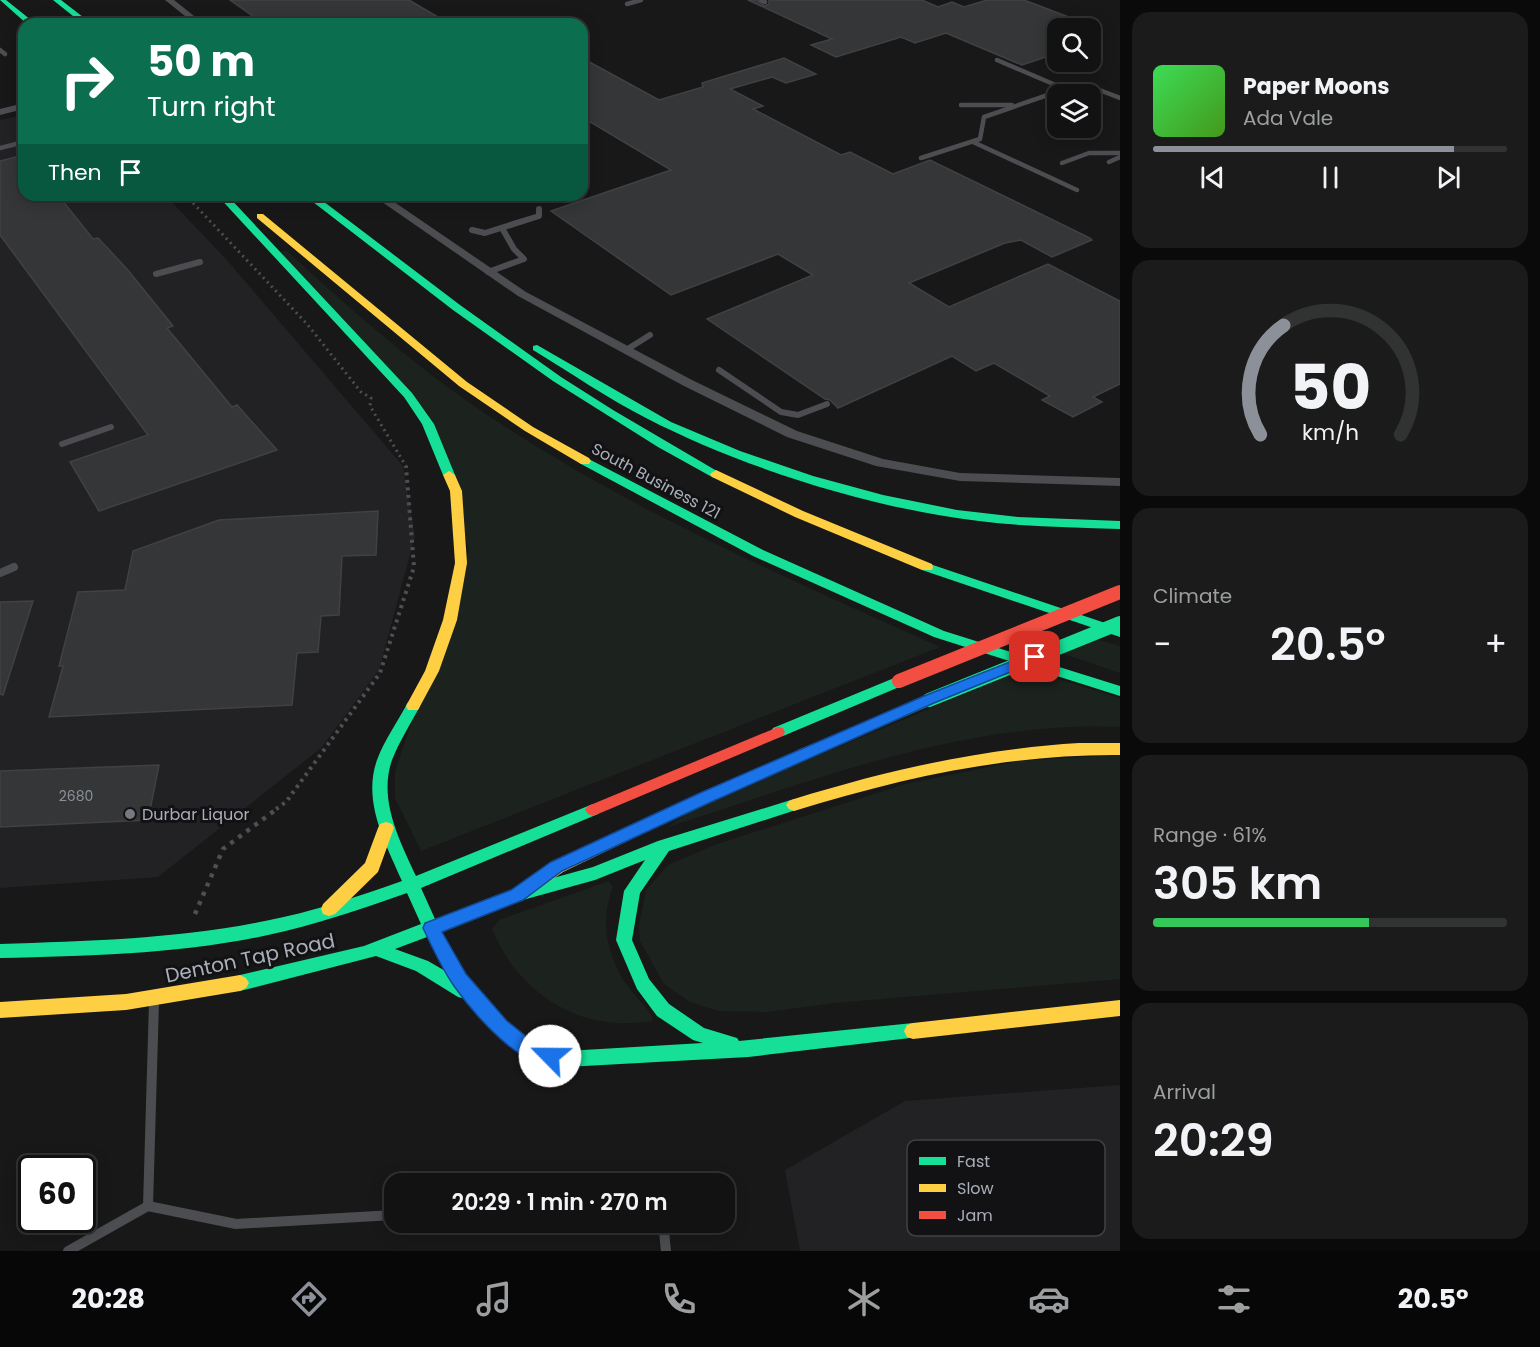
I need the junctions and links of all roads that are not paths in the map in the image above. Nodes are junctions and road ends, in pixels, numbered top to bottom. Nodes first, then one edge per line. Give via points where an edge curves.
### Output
1 (2, 0) edge
2 (57, 0) edge
3 (169, 0) edge
4 (641, 0) edge
5 (627, 4) dead end
6 (24, 18) edge
7 (80, 18) edge
8 (192, 18) edge
9 (0, 50) edge
10 (5, 54) dead end
11 (996, 60) dead end
12 (1053, 84) edge
13 (1101, 91) edge
14 (1047, 95) edge
15 (1120, 98) edge
16 (961, 105) dead end
17 (1017, 105) junction
18 (18, 109) edge
19 (0, 112) edge
20 (973, 142) junction
21 (18, 144) edge
22 (0, 148) edge
23 (1120, 155) edge
24 (921, 158) dead end
25 (1109, 162) dead end
26 (1062, 163) dead end
27 (1077, 190) dead end
28 (228, 201) edge
29 (243, 201) edge
30 (317, 201) edge
31 (386, 201) edge
32 (539, 209) dead end
33 (502, 228) junction
34 (472, 230) dead end
35 (200, 262) dead end
36 (488, 272) junction
37 (156, 274) dead end
38 (651, 335) dead end
39 (508, 345) junction
40 (626, 350) junction
41 (719, 370) dead end
42 (827, 404) dead end
43 (111, 427) dead end
44 (62, 444) dead end
45 (1120, 482) edge
46 (1120, 525) edge
47 (14, 567) dead end
48 (0, 573) edge
49 (1120, 592) edge
50 (1120, 622) edge
51 (1120, 634) edge
52 (1120, 691) edge
53 (1120, 749) edge
54 (386, 828) junction
55 (664, 846) junction
56 (414, 885) junction
57 (517, 895) junction
58 (322, 914) junction
59 (431, 928) junction
60 (376, 949) junction
61 (0, 951) edge
62 (154, 998) junction
63 (480, 1003) junction
64 (1120, 1008) edge
65 (0, 1010) edge
66 (748, 1049) junction
67 (148, 1206) junction
68 (384, 1216) edge
69 (664, 1233) edge
70 (68, 1251) edge
71 (666, 1251) edge

1 - 6 main road
2 - 7 main road
3 - 8 street
4 - 5 lane
9 - 10 lane
11 - 12 lane
13 - 15 lane
14 - 17 lane
16 - 17 lane
17 - 20 lane via 984,117 980,139
18 - 19 street
20 - 24 lane
20 - 27 lane
21 - 22 lane
23 - 25 lane
23 - 26 lane via 1089,153
28 - 54 main road via 408,395 428,424 456,491 461,563 450,620 432,671 384,761 380,793
29 - 52 main road, South Business 121 via 463,384 565,451 758,553 868,604 939,634
30 - 39 main road
31 - 36 street
32 - 33 lane via 539,216
33 - 34 lane via 481,234
33 - 36 lane via 524,259
35 - 37 lane
36 - 40 street
38 - 40 lane
39 - 46 main road via 532,346 665,423 773,466 957,514
39 - 51 main road via 619,420 800,514 921,563
40 - 45 street via 792,434 881,463 969,478
41 - 42 lane via 781,412 798,414
43 - 44 lane
47 - 48 lane
49 - 56 main road, Denton Tap Road, bridge
50 - 57 main road, bridge via 705,797 556,867
53 - 55 main road via 1090,748 1001,757 904,774
54 - 56 main road
54 - 58 main road via 372,867
55 - 57 main road via 595,873
55 - 66 main road via 632,891 624,940 643,984 663,1010 699,1034
56 - 58 main road, Denton Tap Road
56 - 59 main road
57 - 59 main road, Denton Tap Road
58 - 61 main road, Denton Tap Road via 221,937 158,945
59 - 60 main road, Denton Tap Road
59 - 63 main road via 459,980
60 - 62 main road, Denton Tap Road via 214,989
60 - 63 main road via 432,969
62 - 65 main road, Denton Tap Road
62 - 67 lane
63 - 66 main road via 534,1054 566,1059
64 - 66 main road
67 - 68 lane via 236,1224
67 - 70 lane
69 - 71 lane

